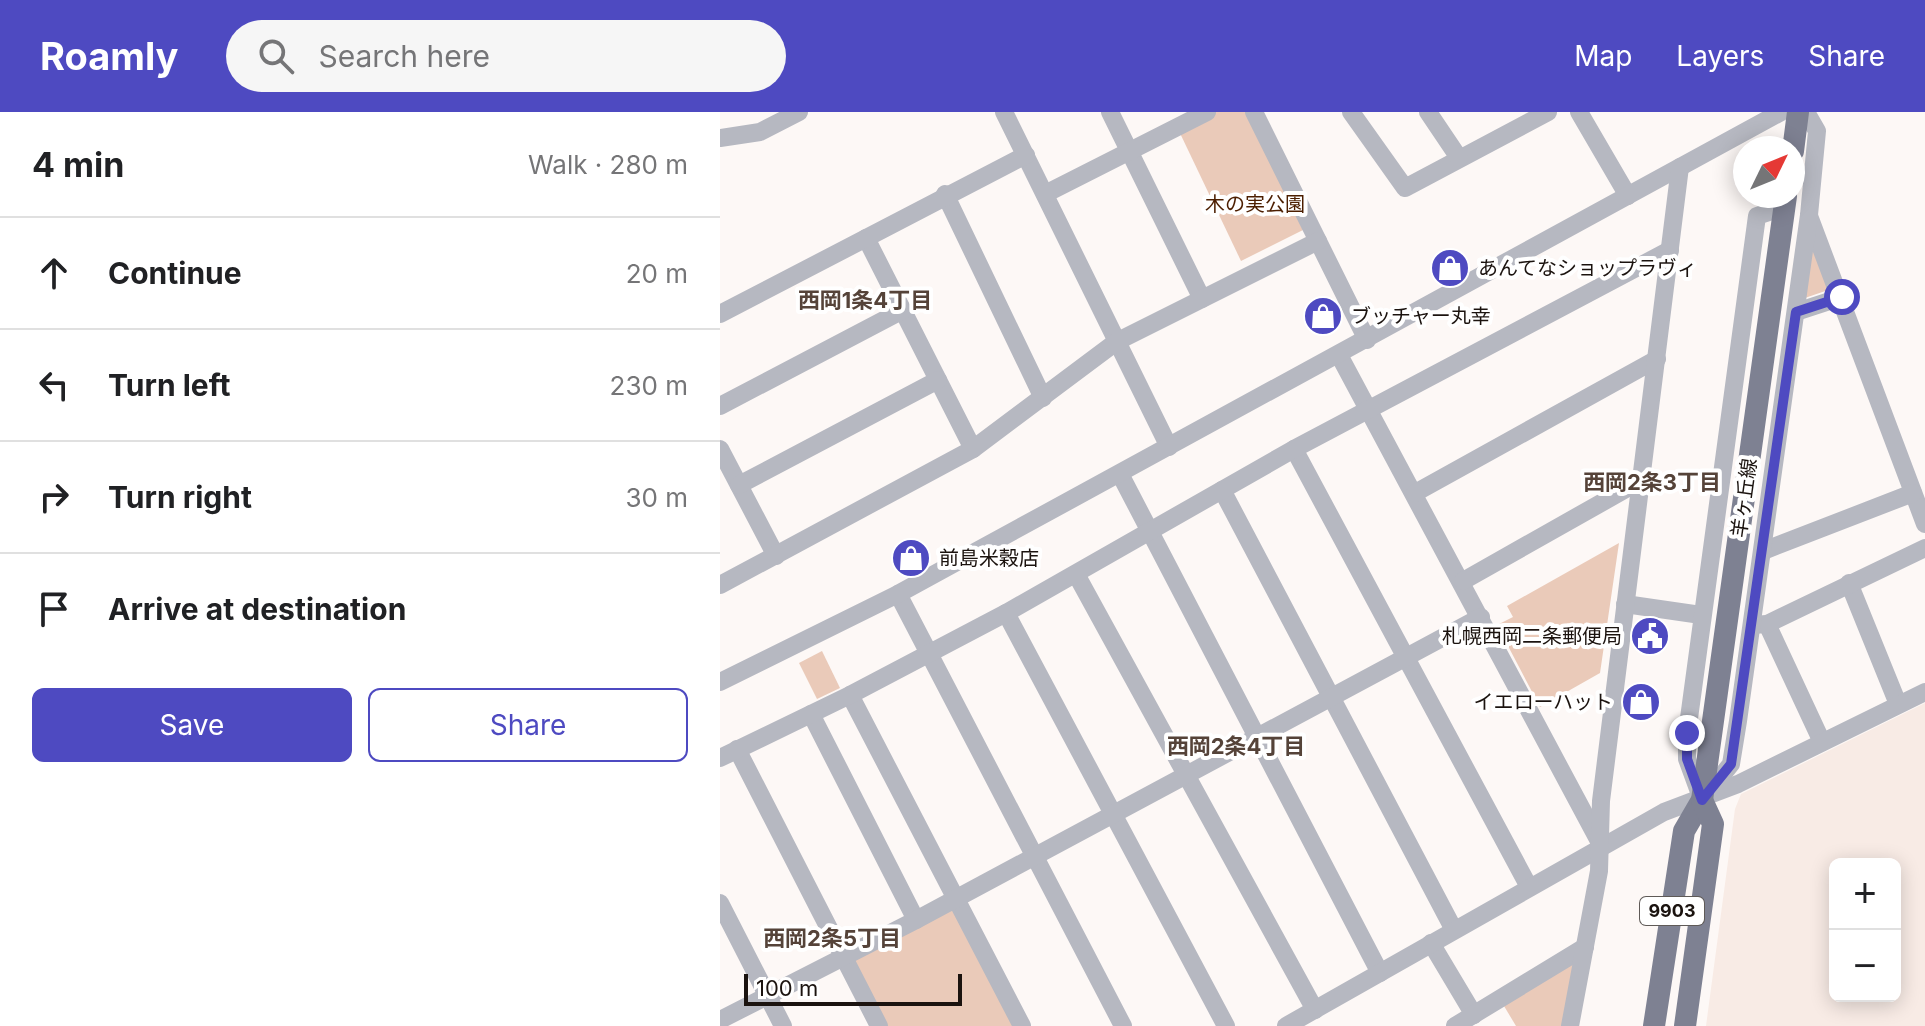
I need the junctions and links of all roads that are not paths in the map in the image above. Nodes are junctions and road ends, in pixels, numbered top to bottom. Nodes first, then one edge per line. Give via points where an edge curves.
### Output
1 (799, 112) edge
2 (1004, 112) edge
3 (1110, 112) edge
4 (1207, 112) edge
5 (1254, 112) edge
6 (1351, 112) edge
7 (1428, 112) edge
8 (1579, 112) edge
9 (1781, 112) edge
10 (1798, 112) edge
11 (1806, 112) edge
12 (1536, 114) edge
13 (1795, 136) edge
14 (720, 138) edge
15 (1130, 150) junction
16 (1026, 155) junction
17 (1459, 158) junction
18 (1680, 167) junction
19 (945, 194) junction
20 (1045, 194) junction
21 (1628, 196) junction
22 (1773, 208) edge
23 (1784, 208) edge
24 (1809, 215) junction
25 (866, 238) junction
26 (1318, 241) junction
27 (1670, 250) junction
28 (1842, 297) junction
29 (1202, 299) junction
30 (903, 310) junction
31 (1796, 312) junction
32 (720, 314) edge
33 (1367, 340) junction
34 (1116, 342) junction
35 (1339, 355) junction
36 (1657, 359) junction
37 (938, 380) junction
38 (1043, 398) junction
39 (720, 406) edge
40 (1369, 409) junction
41 (1169, 447) junction
42 (720, 449) edge
43 (973, 449) junction
44 (1294, 449) junction
45 (1120, 474) junction
46 (1640, 481) junction
47 (739, 485) junction
48 (1222, 490) junction
49 (1415, 493) junction
50 (1913, 493) junction
51 (1925, 524) edge
52 (1150, 529) junction
53 (1925, 548) edge
54 (1763, 551) junction
55 (776, 556) junction
56 (1076, 574) junction
57 (1463, 581) junction
58 (1849, 583) junction
59 (720, 585) edge
60 (898, 594) junction
61 (1625, 604) junction
62 (1006, 613) junction
63 (1701, 615) junction
64 (1481, 617) junction
65 (1759, 624) junction
66 (929, 653) junction
67 (1407, 658) junction
68 (720, 682) edge
69 (1925, 692) edge
70 (850, 695) junction
71 (1332, 697) junction
72 (1898, 704) junction
73 (811, 714) junction
74 (1258, 737) junction
75 (1822, 742) junction
76 (737, 749) junction
77 (720, 758) edge
78 (1185, 774) junction
79 (1702, 800) junction
80 (1111, 813) junction
81 (1601, 846) junction
82 (1034, 855) junction
83 (1529, 887) junction
84 (956, 898) junction
85 (720, 903) edge
86 (916, 920) junction
87 (1454, 930) junction
88 (1431, 943) junction
89 (1585, 947) junction
90 (843, 957) junction
91 (1380, 973) junction
92 (767, 995) junction
93 (1315, 1010) junction
94 (1474, 1015) junction
95 (720, 1020) edge
96 (783, 1026) edge
97 (879, 1026) edge
98 (1022, 1026) edge
99 (1123, 1026) edge
100 (1226, 1026) edge
101 (1286, 1026) edge
102 (1455, 1026) edge
103 (1570, 1026) edge
104 (1654, 1026) edge
105 (1685, 1026) edge

1 - 14 street via 760,132
2 - 16 street
3 - 15 street
4 - 15 street
5 - 26 street
6 - 17 street via 1405,188
7 - 17 street
8 - 21 street
9 - 18 street
10 - 13 main road
11 - 24 street via 1817,131
12 - 17 street
15 - 20 street
15 - 29 street
16 - 19 street
16 - 20 street
18 - 21 street
18 - 27 street
19 - 25 street
19 - 38 street
20 - 34 street
21 - 33 street
22 - 63 street via 1757,216
23 - 79 main road, 羊ヶ丘線 / 9903
24 - 28 street
24 - 31 street
25 - 30 street
25 - 32 street
26 - 29 street
26 - 33 street
27 - 36 street
27 - 40 street
28 - 31 street
28 - 50 street
29 - 34 street
30 - 37 street
30 - 39 street
31 - 54 street
33 - 35 street
34 - 38 street
34 - 41 street
35 - 40 street
35 - 41 street
36 - 46 street
36 - 49 street
37 - 43 street
37 - 47 street
38 - 43 street
40 - 44 street
40 - 49 street
41 - 45 street
42 - 47 street
43 - 55 street
44 - 48 street
44 - 67 street
45 - 52 street
45 - 60 street
46 - 57 street
46 - 61 street
47 - 55 street
48 - 52 street
48 - 71 street
49 - 57 street
50 - 51 street
50 - 54 street
52 - 56 street
52 - 74 street
53 - 58 street
54 - 65 street
55 - 59 street
56 - 62 street
56 - 78 street
57 - 64 street
58 - 65 street
58 - 72 street
60 - 66 street
60 - 68 street
61 - 63 street
61 - 81 street via 1601,801
62 - 66 street
62 - 80 street
63 - 79 street via 1687,759
64 - 67 street
64 - 81 street
65 - 75 street
65 - 79 street via 1731,764
66 - 70 street
66 - 82 street
67 - 71 street
67 - 83 street
69 - 72 street
70 - 73 street
70 - 84 street
71 - 74 street
71 - 87 street
72 - 75 street
73 - 76 street
73 - 86 street
74 - 78 street
74 - 91 street
75 - 79 street
76 - 77 street
76 - 90 street
78 - 80 street
78 - 93 street
79 - 81 street via 1664,812
79 - 104 main road, 羊ヶ丘線 / 9903 via 1684,831
79 - 105 main road, 羊ヶ丘線 / 9903 via 1713,824
80 - 82 street
80 - 100 street
81 - 83 street
81 - 89 street
82 - 84 street
82 - 99 street
83 - 87 street
84 - 86 street
84 - 98 street
85 - 92 street
86 - 90 street
87 - 88 street
88 - 91 street
88 - 94 street
89 - 94 street
89 - 103 street
90 - 92 street
90 - 97 street
91 - 93 street
92 - 95 street
92 - 96 street
93 - 101 street
94 - 102 street

